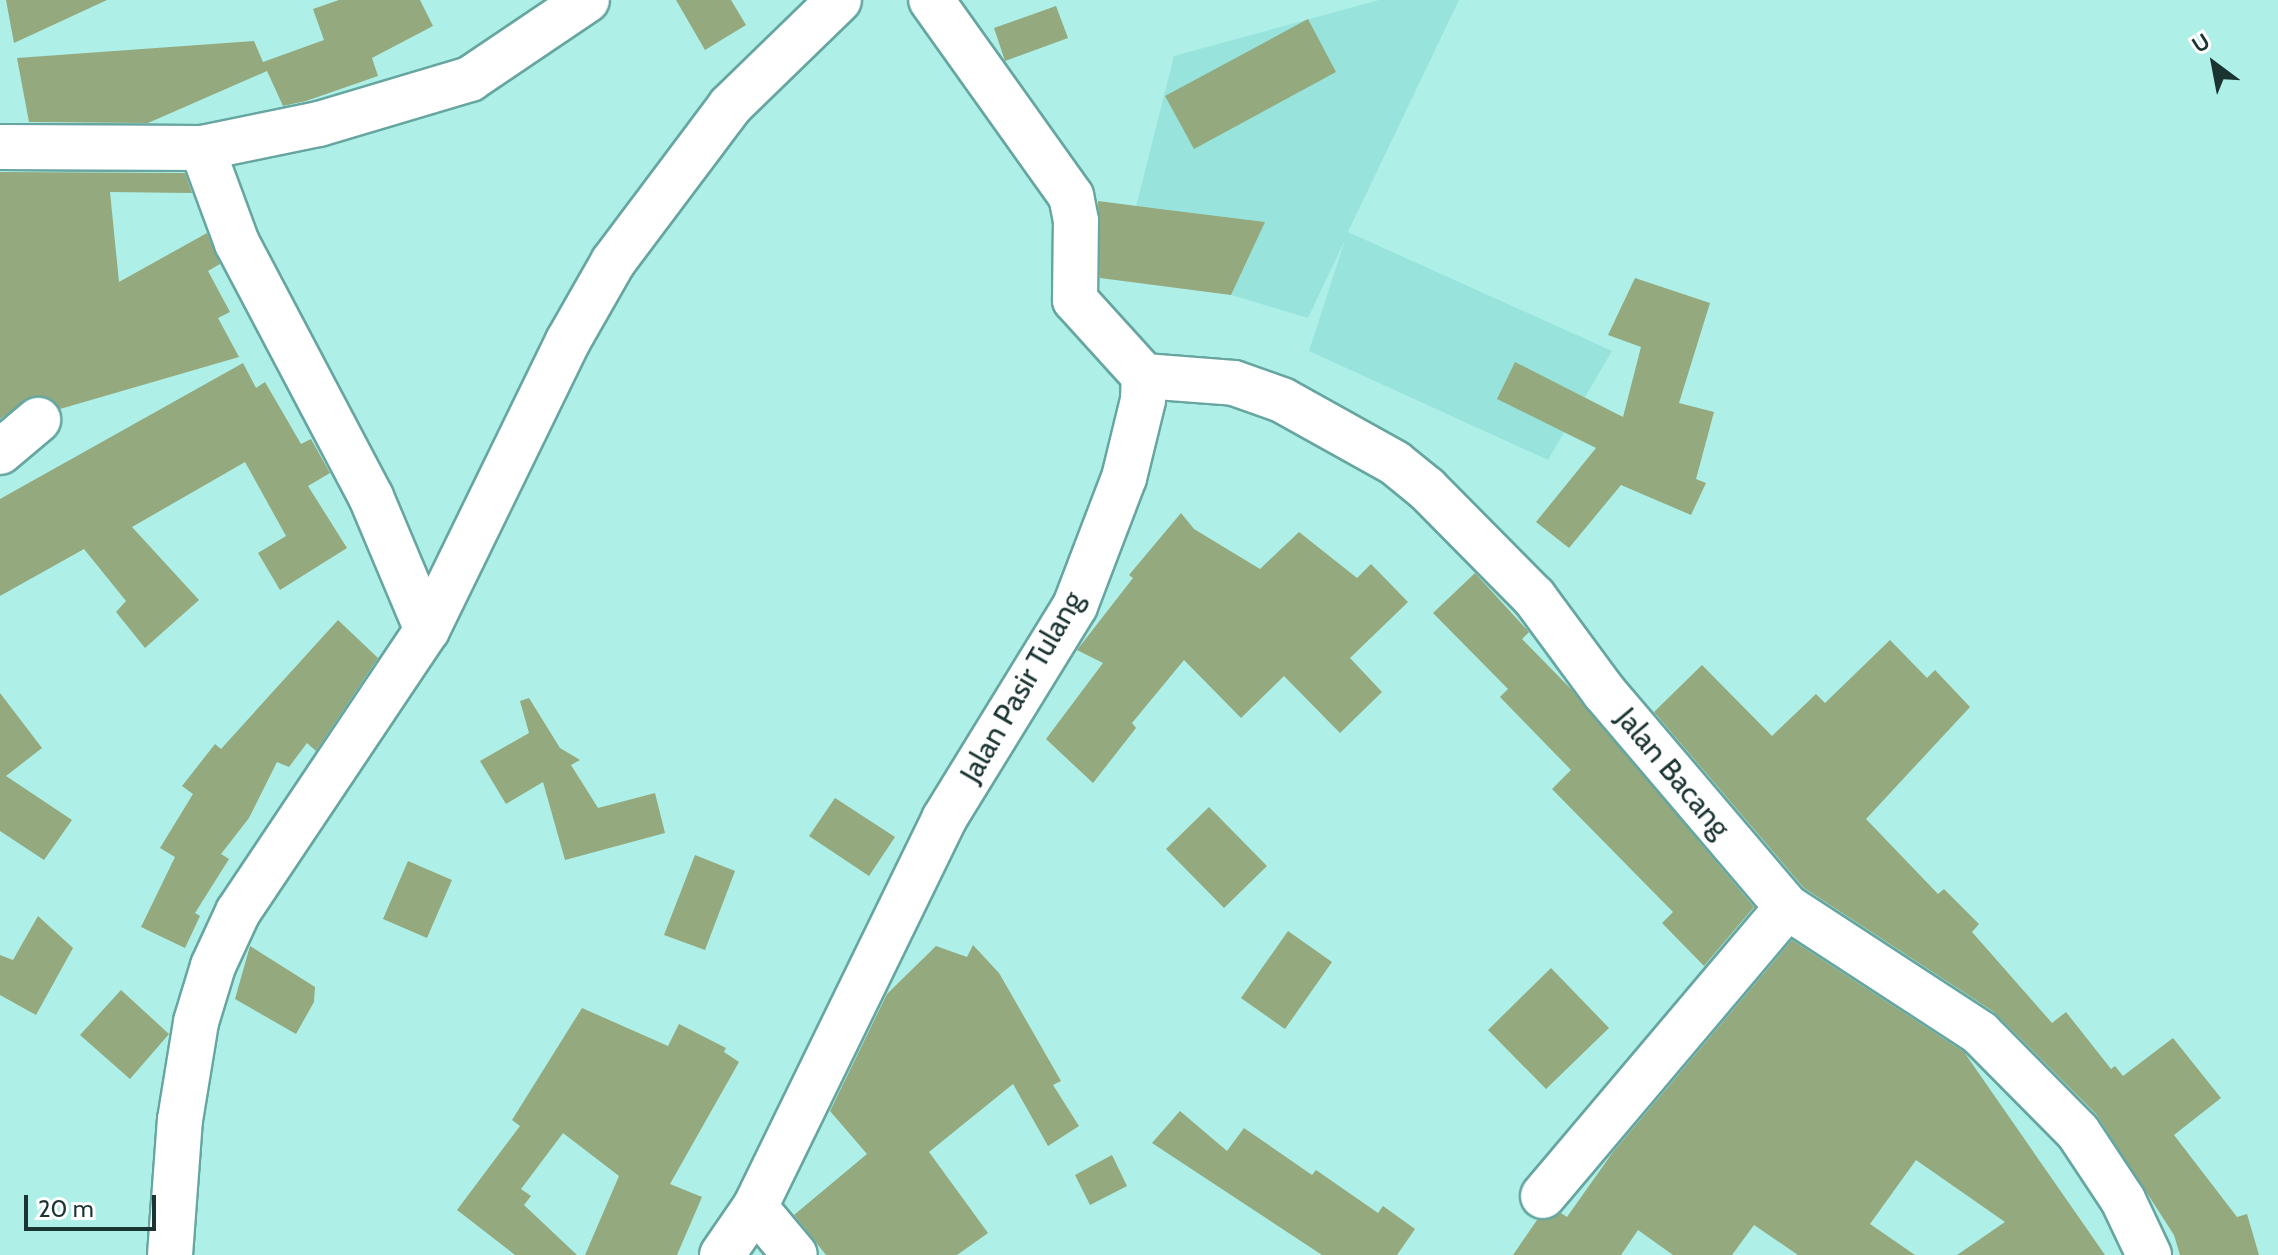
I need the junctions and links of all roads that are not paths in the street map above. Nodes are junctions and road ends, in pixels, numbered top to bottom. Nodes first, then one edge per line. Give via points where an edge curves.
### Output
1 (587, 0) edge
2 (839, 0) edge
3 (931, 0) edge
4 (0, 147) edge
5 (202, 148) junction
6 (1144, 376) junction
7 (38, 420) dead end
8 (0, 452) edge
9 (427, 630) junction
10 (1787, 907) junction
11 (1543, 1196) dead end
12 (755, 1207) junction
13 (170, 1255) edge
14 (722, 1255) edge
15 (795, 1255) edge
16 (2149, 1255) edge

1 - 5 street via 470,79 319,124
2 - 9 street via 730,106 613,262 568,341
3 - 6 street via 1063,182 1075,207 1075,300
4 - 5 street
5 - 9 street via 237,243 371,497
6 - 10 street, Jalan Bacang via 1234,383 1282,400 1395,463 1427,489 1534,597 1604,692
6 - 12 street, Jalan Pasir Tulang via 1124,478 1075,606 944,819
7 - 8 street
9 - 13 street via 238,912 213,966 196,1022 180,1120
10 - 11 street
10 - 16 street, Jalan Bacang via 1980,1033 2078,1132 2123,1200
12 - 14 street, Jalan Pasir Tulang
12 - 15 street

